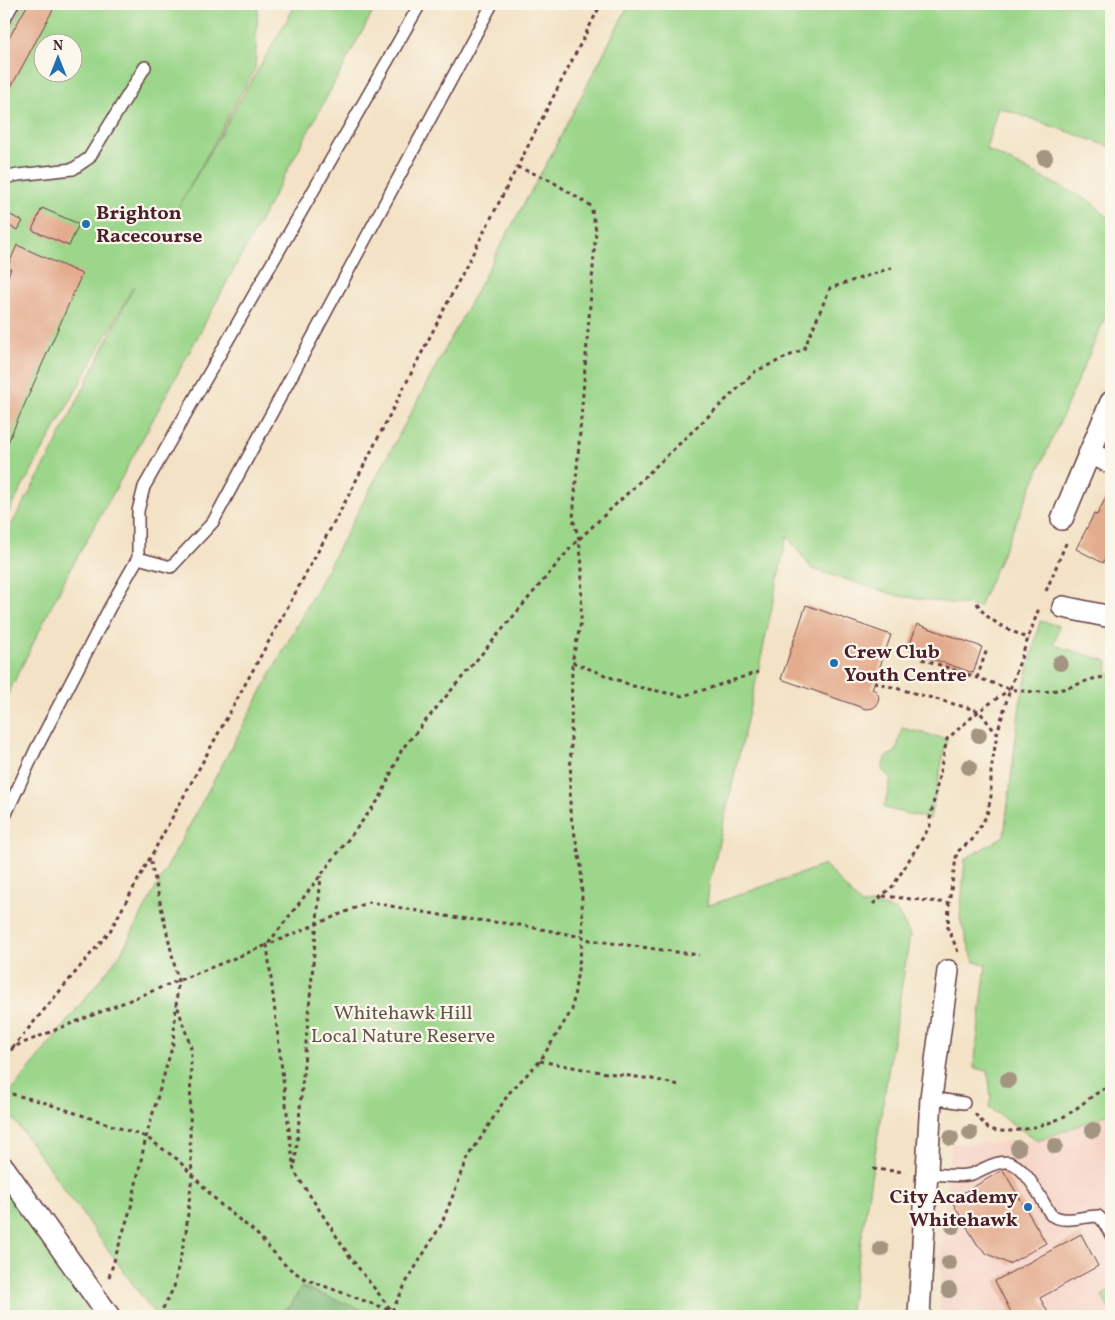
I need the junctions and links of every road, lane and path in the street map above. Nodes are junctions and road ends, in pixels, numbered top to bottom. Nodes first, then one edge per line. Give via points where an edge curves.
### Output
1 (13, 4) edge
2 (420, 4) edge
3 (492, 4) edge
4 (601, 4) edge
5 (4, 20) edge
6 (145, 67) dead end
7 (517, 167) junction
8 (4, 178) edge
9 (894, 267) dead end
10 (1111, 402) edge
11 (1091, 453) junction
12 (1111, 463) edge
13 (1062, 519) dead end
14 (579, 539) junction
15 (138, 558) junction
16 (976, 603) dead end
17 (1064, 608) dead end
18 (1111, 617) edge
19 (1029, 639) dead end
20 (987, 649) dead end
21 (922, 659) dead end
22 (572, 662) junction
23 (758, 672) dead end
24 (977, 678) junction
25 (1111, 678) edge
26 (874, 682) dead end
27 (1010, 690) junction
28 (979, 711) junction
29 (997, 734) junction
30 (4, 818) edge
31 (150, 858) junction
32 (321, 876) junction
33 (882, 896) junction
34 (949, 903) junction
35 (873, 904) dead end
36 (316, 924) junction
37 (583, 937) junction
38 (267, 945) junction
39 (699, 955) dead end
40 (948, 971) joint
41 (178, 980) junction
42 (176, 1002) junction
43 (12, 1047) junction
44 (4, 1049) edge
45 (540, 1061) junction
46 (4, 1065) edge
47 (679, 1085) dead end
48 (1111, 1086) edge
49 (4, 1092) edge
50 (931, 1098) junction
51 (964, 1103) joint
52 (146, 1137) junction
53 (4, 1168) edge
54 (873, 1169) dead end
55 (294, 1171) junction
56 (926, 1174) junction
57 (192, 1175) junction
58 (1111, 1234) edge
59 (104, 1308) edge
60 (392, 1311) junction
61 (159, 1316) edge
62 (396, 1316) edge
63 (412, 1316) edge
64 (919, 1316) edge

1 - 5 lane
2 - 15 lane via 144,487 138,511
3 - 15 lane via 213,522 171,567
4 - 7 path
6 - 8 lane via 89,158 73,169
7 - 14 path via 548,179 591,206 596,230 573,519
7 - 31 path via 344,504
9 - 14 path via 830,288 804,348 756,371
10 - 11 street
11 - 12 street
11 - 13 street
14 - 22 path via 582,622
14 - 32 path via 402,749 380,798
15 - 30 lane via 36,749
16 - 19 path via 995,622
17 - 18 street
20 - 24 path
21 - 24 path
22 - 23 path via 633,686 682,696
22 - 37 path via 570,811 582,866
24 - 27 path
25 - 27 path via 1094,678 1051,691
26 - 28 path
27 - 28 path
27 - 29 path
28 - 29 path
28 - 33 path via 947,739 930,826 893,886
29 - 34 path via 990,806 972,840 957,852
31 - 41 path
31 - 43 path via 110,931
32 - 36 path
32 - 38 path
33 - 34 path
33 - 35 path
34 - 40 path via 948,928 958,953 955,971
36 - 37 path via 369,902
36 - 38 path
36 - 55 path
37 - 39 path
37 - 45 path via 572,1010
38 - 41 path
38 - 55 path
40 - 50 street
41 - 42 path
41 - 43 path
42 - 52 path via 173,1044
42 - 57 path via 191,1048
43 - 44 path
43 - 46 path
45 - 47 path
45 - 60 path via 509,1094 468,1158 441,1224
48 - 51 path via 1064,1117 1038,1127 1013,1131 989,1128
49 - 52 path
50 - 51 lane
50 - 56 street
52 - 57 path via 177,1159
52 - 59 path
53 - 59 street
54 - 56 path
55 - 60 path via 350,1257
56 - 58 lane via 972,1174 1000,1162 1013,1163 1029,1179 1051,1216 1068,1219 1098,1216
56 - 64 street
57 - 60 path via 287,1267 305,1279
57 - 61 path via 186,1232 174,1286
60 - 62 path
60 - 63 path

